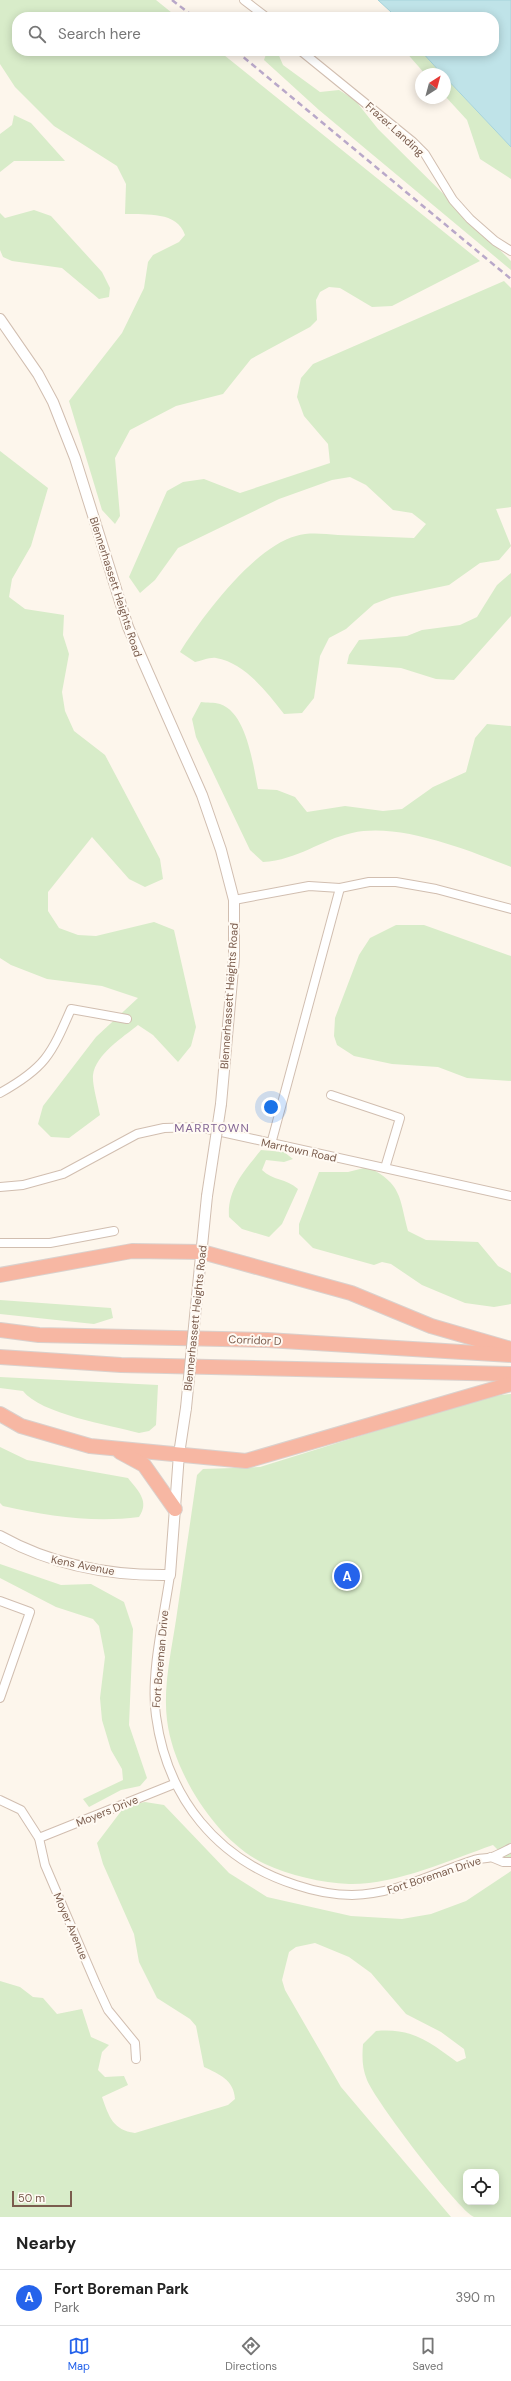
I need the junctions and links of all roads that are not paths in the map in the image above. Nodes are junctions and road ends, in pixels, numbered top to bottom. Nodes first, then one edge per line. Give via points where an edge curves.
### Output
1 (244, 0) edge
2 (260, 12) edge
3 (307, 56) edge
4 (511, 250) edge
5 (0, 319) edge
6 (340, 888) junction
7 (234, 900) junction
8 (511, 908) edge
9 (127, 1019) dead end
10 (0, 1093) edge
11 (331, 1095) dead end
12 (271, 1144) junction
13 (385, 1168) junction
14 (0, 1187) edge
15 (511, 1196) edge
16 (114, 1231) dead end
17 (0, 1243) edge
18 (202, 1252) junction
19 (0, 1275) edge
20 (0, 1330) edge
21 (511, 1348) edge
22 (511, 1355) edge
23 (0, 1357) edge
24 (511, 1374) edge
25 (511, 1384) edge
26 (0, 1414) edge
27 (111, 1448) junction
28 (179, 1454) junction
29 (175, 1509) junction
30 (0, 1536) edge
31 (170, 1575) junction
32 (0, 1601) edge
33 (0, 1698) edge
34 (174, 1784) junction
35 (0, 1800) edge
36 (39, 1838) junction
37 (511, 1848) edge
38 (492, 1857) junction
39 (511, 1862) edge
40 (136, 2058) dead end

1 - 2 street
3 - 4 street, Frazer Landing via 413,142 425,154 453,200 470,219 495,241
5 - 7 street, Blennerhassett Heights Road via 38,374 53,402 75,458 128,627 145,671 202,795 221,850
6 - 7 street via 309,886
6 - 8 street via 369,882 396,882
6 - 12 street
7 - 18 street, Blennerhassett Heights Road, bridge via 234,958 221,1104 207,1196
9 - 10 street via 71,1009 56,1044 42,1065 22,1081
11 - 13 street via 400,1118
12 - 13 street, Marrtown Road
12 - 14 street, Marrtown Road via 199,1127 164,1128 137,1134 63,1174 23,1185
13 - 15 street, Marrtown Road
16 - 17 street via 50,1244
18 - 19 highway via 132,1252
18 - 21 highway via 351,1293 431,1326
18 - 28 street, Blennerhassett Heights Road, bridge
20 - 22 highway, Corridor D via 39,1335 267,1340
23 - 24 highway via 121,1365
25 - 28 highway via 246,1461
26 - 27 highway via 21,1426 90,1446
27 - 28 highway
27 - 29 highway via 144,1465
28 - 29 street, Blennerhassett Heights Road
29 - 31 street, Blennerhassett Heights Road
30 - 31 street, Kens Avenue via 26,1551 56,1562 112,1572
31 - 34 street, Fort Boreman Drive via 161,1634 155,1714 161,1745
32 - 33 street via 30,1612
34 - 36 street, Moyers Drive
34 - 38 street, Fort Boreman Drive via 210,1834 233,1855 259,1871 281,1880 326,1893 352,1895 386,1891 420,1882 475,1860
35 - 36 street, Moyer Avenue via 22,1810
36 - 40 street, Moyer Avenue via 45,1865 96,1984 108,2010 135,2043
37 - 38 street, Fort Boreman Drive
38 - 39 street, Fort Boreman Drive via 503,1862

